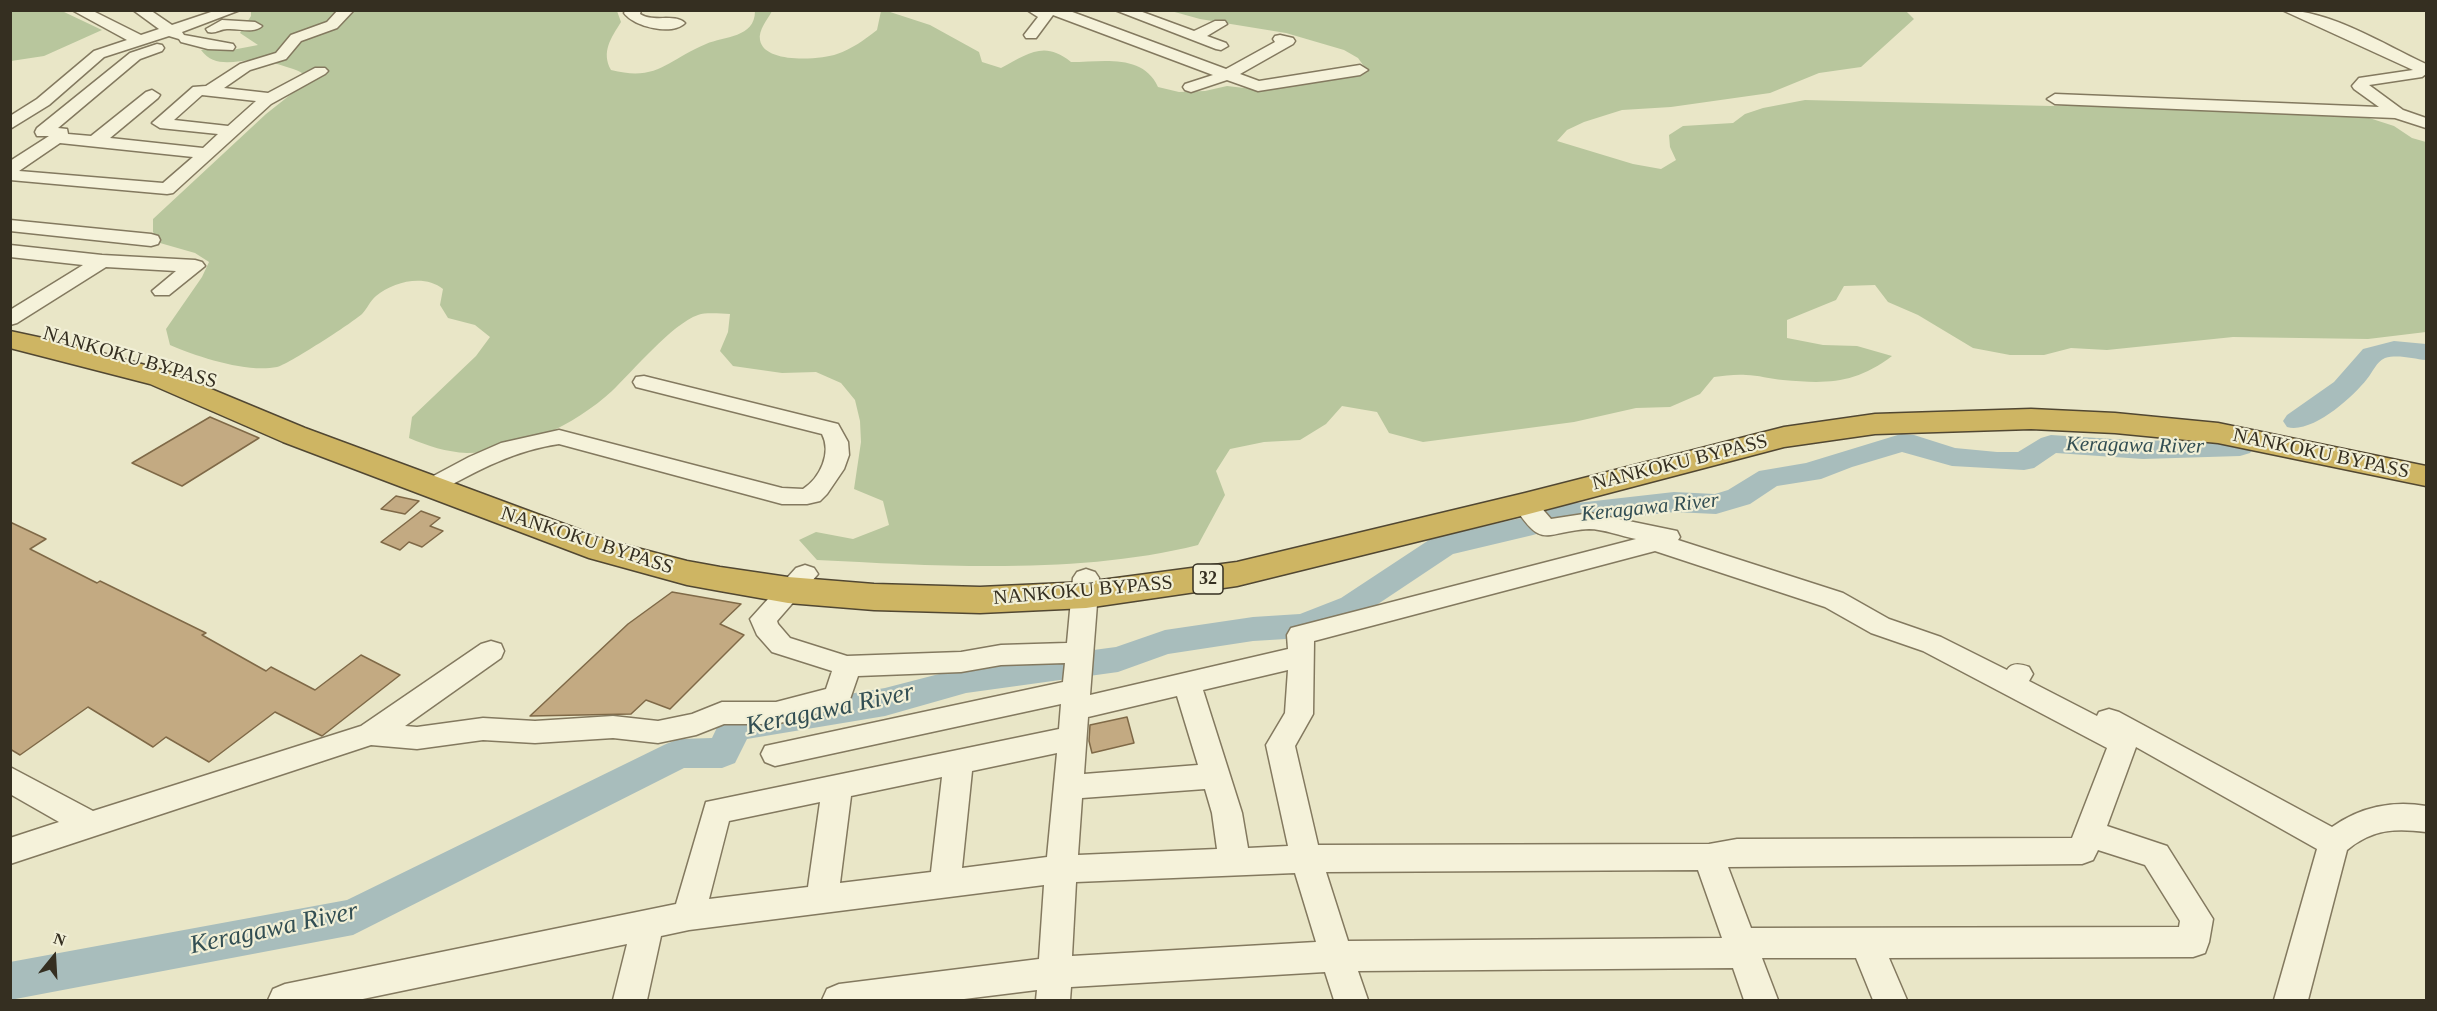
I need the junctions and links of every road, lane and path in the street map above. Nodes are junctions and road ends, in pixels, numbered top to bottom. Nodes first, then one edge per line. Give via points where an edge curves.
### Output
1 (140, 10) edge
2 (233, 10) edge
3 (347, 10) edge
4 (634, 10) edge
5 (1034, 10) edge
6 (1053, 10) edge
7 (1100, 10) edge
8 (1122, 10) edge
9 (2289, 10) edge
10 (83, 11) edge
11 (678, 23) dead end
12 (1089, 24) junction
13 (1220, 24) dead end
14 (255, 26) dead end
15 (170, 30) junction
16 (1173, 30) junction
17 (1031, 35) dead end
18 (1194, 37) junction
19 (186, 39) junction
20 (1280, 39) dead end
21 (139, 40) junction
22 (1144, 45) junction
23 (1221, 46) dead end
24 (228, 47) dead end
25 (1317, 61) dead end
26 (1258, 68) dead end
27 (2425, 70) edge
28 (320, 71) dead end
29 (1227, 75) junction
30 (1292, 80) junction
31 (1191, 87) dead end
32 (209, 91) junction
33 (152, 95) dead end
34 (271, 98) junction
35 (2055, 99) dead end
36 (2397, 113) junction
37 (2427, 123) edge
38 (14, 127) edge
39 (231, 131) junction
40 (50, 135) junction
41 (96, 141) junction
42 (207, 153) junction
43 (10, 170) edge
44 (10, 176) edge
45 (10, 225) edge
46 (151, 240) dead end
47 (10, 251) edge
48 (102, 261) junction
49 (162, 291) dead end
50 (10, 319) edge
51 (10, 326) edge
52 (10, 339) edge
53 (644, 382) dead end
54 (2427, 461) edge
55 (2427, 476) edge
56 (443, 480) junction
57 (1525, 504) junction
58 (797, 582) junction
59 (1086, 587) junction
60 (491, 651) dead end
61 (1302, 656) junction
62 (847, 666) junction
63 (2015, 680) junction
64 (1187, 683) junction
65 (1077, 687) junction
66 (371, 734) junction
67 (776, 754) dead end
68 (958, 761) junction
69 (1215, 776) junction
70 (10, 779) edge
71 (837, 786) junction
72 (1068, 787) junction
73 (2427, 819) edge
74 (88, 824) junction
75 (2089, 834) junction
76 (2334, 843) junction
77 (10, 851) edge
78 (1709, 856) junction
79 (1306, 859) junction
80 (1235, 862) junction
81 (1061, 869) junction
82 (945, 883) junction
83 (822, 899) junction
84 (689, 916) junction
85 (648, 924) junction
86 (1867, 943) junction
87 (1742, 949) junction
88 (1337, 956) junction
89 (1054, 986) edge
90 (919, 995) edge
91 (285, 1000) edge
92 (630, 1000) edge
93 (839, 1000) edge
94 (1351, 1000) edge
95 (1761, 1000) edge
96 (1890, 1000) edge
97 (2291, 1000) edge

1 - 15 street
2 - 15 street
3 - 32 street via 332,24 296,38 281,56 245,67
4 - 11 street via 630,13 640,21
5 - 17 street via 1047,16
6 - 12 street
7 - 12 street
8 - 16 street
9 - 27 street
10 - 21 street
12 - 22 street
13 - 18 street
14 - 19 street via 222,24 197,38
15 - 19 street
15 - 21 street
16 - 18 street
16 - 22 street
18 - 23 street
19 - 24 street
19 - 40 street via 135,56
20 - 29 street via 1288,41
21 - 38 street via 99,54
22 - 29 street
25 - 30 street via 1354,71
26 - 30 street
27 - 36 street via 2364,81 2360,86
28 - 34 street
29 - 30 street via 1257,86
29 - 31 street
32 - 34 street
32 - 39 street via 199,90 160,123
33 - 41 street
34 - 39 street
35 - 36 street
36 - 37 street
38 - 40 street
39 - 42 street
40 - 41 street
40 - 43 street
41 - 42 street
42 - 44 street via 167,189
45 - 46 street
47 - 48 street
48 - 49 street via 195,266
48 - 50 street
51 - 56 highway, NANKOKU BYPASS / 32 via 178,368 262,398
52 - 56 highway, NANKOKU BYPASS / 32 via 160,378 294,435
53 - 56 street via 830,429 836,436 839,453 830,474 815,493 800,498 559,437 536,439
54 - 59 highway, NANKOKU BYPASS / 32 via 2312,437 2106,410 1963,407 1864,412 1770,423 1234,559
55 - 57 highway, NANKOKU BYPASS / 32 via 2218,433 2031,419 1970,420 1875,424 1784,437
56 - 58 highway, NANKOKU BYPASS / 32 via 601,550 687,573
57 - 59 highway, NANKOKU BYPASS / 32 via 1237,574
57 - 63 street via 1545,528 1582,521 1623,526 1843,590 1954,643
58 - 59 highway, NANKOKU BYPASS / 32 via 874,597 980,600
58 - 62 street via 763,619 766,628 781,645
59 - 65 street
60 - 66 street
61 - 63 street via 1300,635 1656,542 1834,600 1880,626
61 - 64 street
61 - 79 street via 1299,714 1280,745
62 - 65 street via 962,662 1001,655
62 - 66 street via 838,697 776,713 722,713 696,724 658,732 614,727 535,732 483,729 417,738
63 - 75 street via 2123,743
63 - 76 street via 2171,752
64 - 65 street
64 - 69 street
65 - 67 street
65 - 68 street
65 - 72 street
66 - 74 street
68 - 71 street
68 - 82 street
69 - 72 street
69 - 80 street via 1227,813
70 - 74 street
71 - 83 street
71 - 84 street via 717,811
72 - 81 street
73 - 76 street via 2394,815 2374,818
74 - 77 street
75 - 78 street via 2082,851 1737,852
75 - 86 street via 2156,855 2197,919 2193,942
76 - 97 street
78 - 79 street
78 - 87 street
79 - 80 street
79 - 88 street
80 - 81 street
81 - 82 street
81 - 89 street
82 - 83 street
83 - 84 street
84 - 85 street
85 - 91 street
85 - 92 street
86 - 87 street
86 - 96 street
87 - 88 street
87 - 95 street
88 - 89 street
88 - 94 street
89 - 90 street
90 - 93 street

